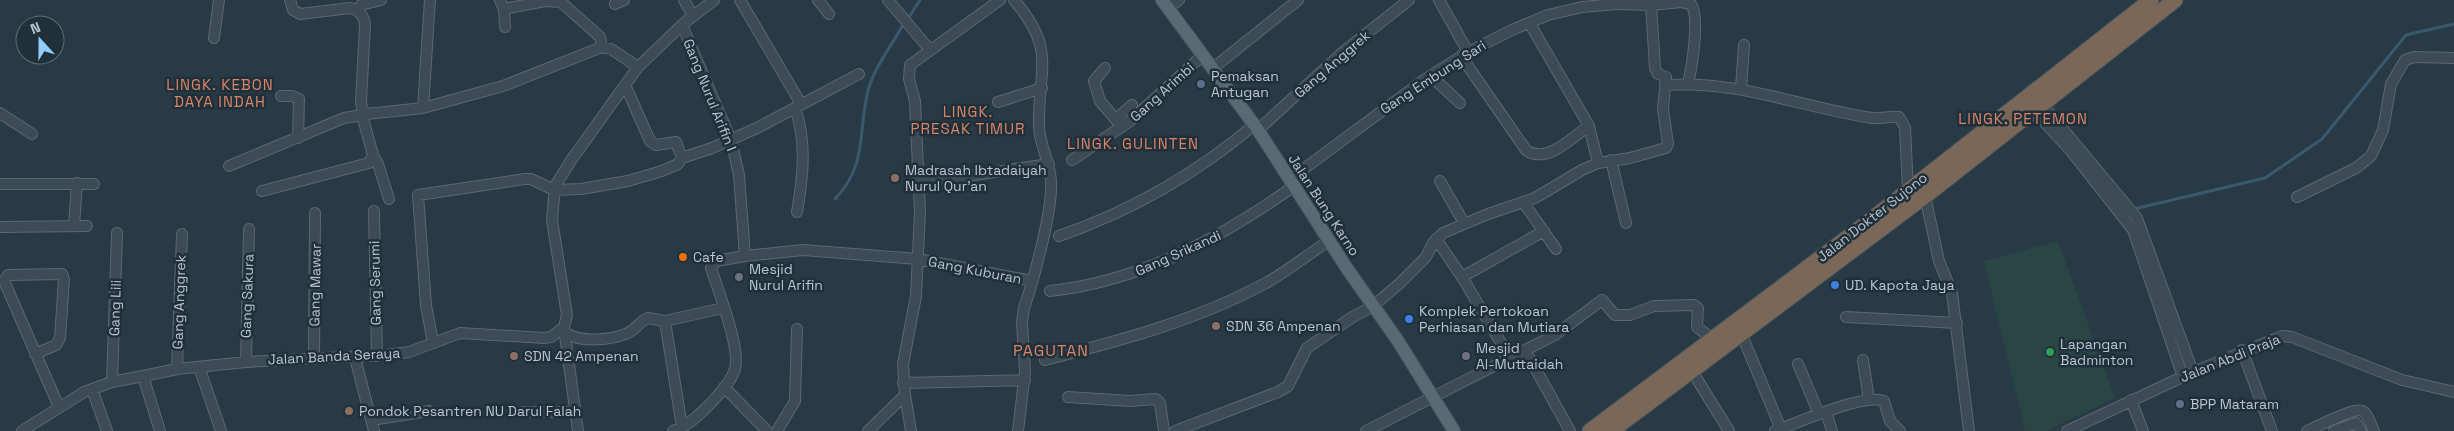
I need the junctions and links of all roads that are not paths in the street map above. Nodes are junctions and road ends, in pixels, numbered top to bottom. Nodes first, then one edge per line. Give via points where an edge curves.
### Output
1 (219, 0) edge
2 (290, 0) edge
3 (381, 0) edge
4 (430, 0) edge
5 (684, 0) edge
6 (714, 0) edge
7 (740, 0) edge
8 (818, 0) edge
9 (888, 0) edge
10 (1000, 0) edge
11 (1014, 0) edge
12 (1179, 0) edge
13 (1298, 0) edge
14 (1409, 0) edge
15 (1439, 0) edge
16 (2151, 0) edge
17 (2175, 0) edge
18 (502, 4) edge
19 (1164, 4) edge
20 (1651, 5) junction
21 (357, 10) junction
22 (829, 14) dead end
23 (693, 16) junction
24 (1530, 24) junction
25 (682, 25) junction
26 (504, 27) dead end
27 (214, 38) dead end
28 (1744, 45) dead end
29 (602, 47) junction
30 (930, 50) junction
31 (1464, 54) junction
32 (1202, 56) junction
33 (2454, 58) edge
34 (638, 67) junction
35 (1105, 68) dead end
36 (1212, 69) junction
37 (859, 74) dead end
38 (1435, 80) junction
39 (1688, 83) junction
40 (1665, 84) junction
41 (626, 86) junction
42 (1042, 88) junction
43 (1741, 88) junction
44 (281, 96) dead end
45 (998, 102) dead end
46 (1460, 103) dead end
47 (1132, 105) dead end
48 (798, 106) junction
49 (2038, 107) junction
50 (423, 108) junction
51 (2009, 109) junction
52 (0, 113) edge
53 (363, 113) junction
54 (2018, 122) junction
55 (1119, 123) junction
56 (1589, 126) junction
57 (1256, 128) junction
58 (32, 134) dead end
59 (298, 138) junction
60 (731, 140) junction
61 (373, 155) junction
62 (682, 158) junction
63 (1072, 160) dead end
64 (1611, 160) junction
65 (1598, 163) junction
66 (1049, 164) junction
67 (229, 166) dead end
68 (1440, 181) dead end
69 (77, 183) junction
70 (1292, 183) junction
71 (0, 184) edge
72 (94, 184) dead end
73 (920, 184) junction
74 (554, 190) junction
75 (1908, 190) junction
76 (262, 191) dead end
77 (1924, 196) junction
78 (2298, 197) dead end
79 (389, 198) dead end
80 (1523, 202) junction
81 (374, 211) dead end
82 (797, 212) dead end
83 (316, 213) dead end
84 (2132, 220) junction
85 (1464, 223) junction
86 (1626, 223) dead end
87 (74, 226) junction
88 (87, 226) dead end
89 (0, 227) edge
90 (249, 230) dead end
91 (1544, 231) junction
92 (117, 233) dead end
93 (182, 234) dead end
94 (1059, 236) dead end
95 (1329, 240) junction
96 (1436, 240) junction
97 (1556, 249) dead end
98 (745, 256) junction
99 (918, 259) junction
100 (1462, 277) junction
101 (1032, 281) junction
102 (1050, 291) dead end
103 (1373, 306) junction
104 (723, 308) junction
105 (1846, 317) dead end
106 (665, 321) junction
107 (1958, 323) junction
108 (796, 329) dead end
109 (565, 330) junction
110 (1741, 334) junction
111 (1711, 338) junction
112 (432, 343) junction
113 (1525, 350) junction
114 (2242, 350) junction
115 (35, 354) junction
116 (377, 356) junction
117 (314, 358) junction
118 (355, 358) junction
119 (1510, 358) junction
120 (1045, 360) dead end
121 (1863, 360) dead end
122 (246, 362) junction
123 (1798, 364) dead end
124 (199, 367) junction
125 (178, 369) junction
126 (1692, 371) junction
127 (2193, 372) junction
128 (143, 376) junction
129 (2183, 376) junction
130 (1025, 380) junction
131 (112, 382) junction
132 (904, 382) junction
133 (724, 387) junction
134 (1656, 388) junction
135 (92, 389) junction
136 (2454, 392) edge
137 (905, 395) junction
138 (1068, 396) dead end
139 (1433, 398) junction
140 (1869, 400) junction
141 (2131, 400) junction
142 (60, 407) junction
143 (429, 411) dead end
144 (523, 412) dead end
145 (576, 412) junction
146 (1822, 413) junction
147 (371, 420) junction
148 (677, 429) edge
149 (1778, 430) edge
150 (22, 431) edge
151 (107, 431) edge
152 (160, 431) edge
153 (221, 431) edge
154 (374, 431) edge
155 (578, 431) edge
156 (767, 431) edge
157 (777, 431) edge
158 (868, 431) edge
159 (911, 431) edge
160 (1018, 431) edge
161 (1164, 431) edge
162 (1175, 431) edge
163 (1366, 431) edge
164 (1454, 431) edge
165 (1570, 431) edge
166 (1590, 431) edge
167 (1611, 431) edge
168 (1729, 431) edge
169 (1832, 431) edge
170 (1900, 431) edge
171 (1970, 431) edge
172 (2067, 431) edge
173 (2143, 431) edge
174 (2272, 431) edge
175 (2307, 431) edge
176 (2334, 431) edge
177 (2361, 431) edge
178 (2374, 431) edge

1 - 27 street
2 - 21 street via 293,10 300,14
3 - 21 street via 361,4
4 - 50 street
5 - 23 street
6 - 23 street
7 - 48 street
8 - 22 street
9 - 30 street
10 - 30 street
11 - 42 street via 1029,17 1040,40
12 - 19 street
13 - 36 street
14 - 57 street, Gang Anggrek
15 - 31 street
16 - 51 highway, Jalan Dokter Sujono
17 - 49 highway
18 - 26 street
18 - 29 street via 561,2 600,37
19 - 32 main road, Jalan Bung Karno
20 - 24 street, Gang Embung Sari via 1582,7
20 - 39 street, Gang Embung Sari via 1689,2 1694,9 1694,40
20 - 40 street via 1655,69 1658,74 1666,76
21 - 53 street via 365,22
23 - 25 street
24 - 31 street, Gang Embung Sari via 1497,36
24 - 56 street
25 - 34 street
25 - 60 street, Gang Nurul Arifin I
28 - 43 street
29 - 34 street via 611,49
29 - 50 street via 503,86
30 - 73 street via 910,65 909,70 915,101
31 - 38 street, Gang Embung Sari
31 - 56 street via 1526,150 1548,153
32 - 36 main road, Jalan Bung Karno
32 - 55 street, Gang Arimbi
33 - 78 street via 2405,60 2391,84 2383,130 2371,156 2356,168
34 - 41 street
35 - 55 street via 1094,80 1100,101
36 - 57 main road, Jalan Bung Karno
37 - 48 street
38 - 46 street
38 - 70 street, Gang Embung Sari via 1346,137
39 - 40 street
39 - 43 street
40 - 64 street via 1666,148
41 - 62 street via 650,140 658,145 676,142
41 - 74 street via 572,159
42 - 45 street
42 - 66 street via 1039,131
43 - 75 street via 1874,118 1899,117 1905,127
44 - 59 street via 299,99
47 - 55 street
48 - 60 street
48 - 82 street via 804,160
49 - 54 highway
49 - 84 street
50 - 53 street
51 - 54 highway
51 - 75 highway, Jalan Dokter Sujono
52 - 58 street
53 - 59 street
53 - 61 street
54 - 77 highway
55 - 63 street, Gang Arimbi
56 - 65 street
57 - 70 main road, Jalan Bung Karno
57 - 94 street, Gang Anggrek via 1136,205
59 - 67 street
60 - 62 street
60 - 98 street, Gang Nurul Arifin I via 739,175
61 - 76 street via 369,163 362,166
61 - 79 street
62 - 74 street via 678,164 628,181
64 - 65 street
64 - 86 street
65 - 80 street via 1544,194
66 - 73 street
66 - 101 street via 1050,201
68 - 85 street
69 - 71 street
69 - 72 street
69 - 87 street
70 - 95 main road, Jalan Bung Karno
70 - 102 street, Gang Srikandi via 1238,225 1160,262 1101,283
73 - 99 street
74 - 109 street via 552,220 567,308
74 - 112 street via 525,179 418,195
75 - 111 highway, Jalan Dokter Sujono
77 - 107 street
77 - 110 highway
80 - 85 street
80 - 91 street
81 - 116 street, Gang Serumi
83 - 117 street, Gang Mawar
84 - 127 street
84 - 129 street
85 - 96 street
87 - 88 street
87 - 89 street
90 - 122 street, Gang Sakura
91 - 97 street
91 - 100 street
92 - 131 street, Gang Lili
93 - 125 street, Gang Anggrek
95 - 103 main road, Jalan Bung Karno
95 - 120 street via 1269,281 1183,322
96 - 100 street
96 - 103 street via 1418,266
98 - 99 street, Gang Kuburan via 803,250
98 - 104 street, Gang Kuburan via 716,261 711,268
99 - 101 street, Gang Kuburan
99 - 132 street via 916,296 904,356
100 - 119 street
101 - 130 street via 1022,322
103 - 139 main road, Jalan Bung Karno
103 - 162 street via 1307,348 1288,386
104 - 106 street
104 - 133 street via 736,358 735,368
105 - 107 street
106 - 109 street via 648,318 628,333 592,340 576,339
106 - 148 street
107 - 171 street
108 - 157 street via 795,402
109 - 112 street, Jalan Banda Seraya via 544,338 466,333
109 - 145 street
110 - 126 highway
110 - 149 street
111 - 113 street via 1697,327 1698,308 1694,305 1654,306 1624,316 1616,315 1603,300 1565,329
111 - 134 highway, Jalan Dokter Sujono
112 - 116 street, Jalan Banda Seraya via 409,352
113 - 119 street
113 - 165 street
114 - 127 street, Jalan Abdi Praja
114 - 136 street, Jalan Abdi Praja via 2275,336 2292,337 2402,380
114 - 174 street
115 - 115 street via 56,345 60,338 62,274 5,277 5,286
115 - 142 street
116 - 118 street, Jalan Banda Seraya
117 - 118 street, Jalan Banda Seraya
117 - 122 street, Jalan Banda Seraya
118 - 147 street
119 - 139 street
121 - 140 street
122 - 124 street, Jalan Banda Seraya
123 - 146 street
124 - 125 street, Jalan Banda Seraya
124 - 153 street
125 - 128 street, Jalan Banda Seraya
126 - 134 highway
126 - 168 street
127 - 129 street, Jalan Abdi Praja
128 - 131 street, Jalan Banda Seraya
128 - 152 street
129 - 141 street, Jalan Abdi Praja
130 - 132 street
130 - 160 street
131 - 135 street, Jalan Banda Seraya
132 - 137 street
133 - 148 street via 701,412
133 - 156 street
134 - 166 highway, Jalan Dokter Sujono
134 - 167 highway
135 - 142 street, Jalan Banda Seraya
135 - 151 street
137 - 158 street
137 - 159 street
138 - 161 street via 1130,401 1154,398 1160,403
139 - 163 street
139 - 164 main road, Jalan Bung Karno
140 - 146 street
140 - 170 street via 1884,401 1890,421
141 - 172 street, Jalan Abdi Praja
141 - 173 street
142 - 150 street, Jalan Banda Seraya
143 - 147 street
144 - 145 street
145 - 155 street
146 - 149 street
146 - 169 street
147 - 154 street
175 - 178 street via 2361,410
176 - 177 street via 2356,423

